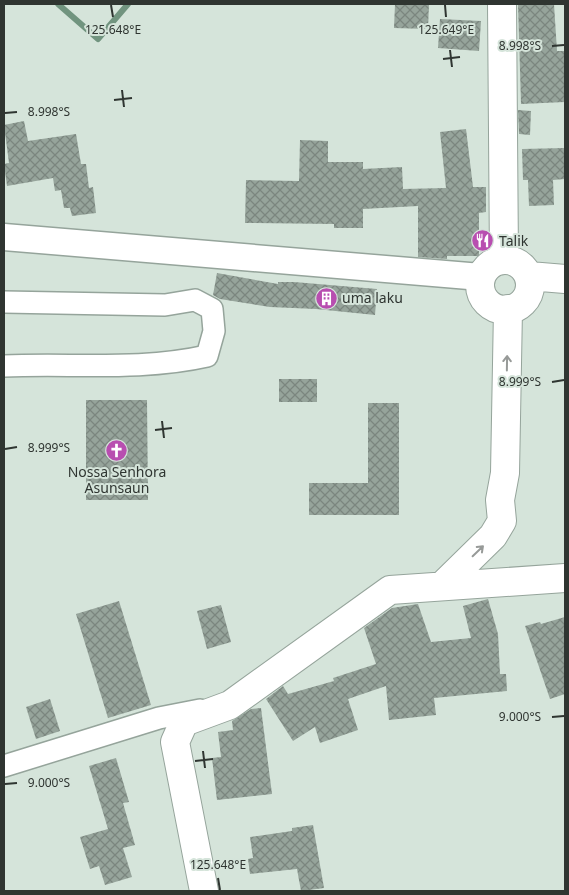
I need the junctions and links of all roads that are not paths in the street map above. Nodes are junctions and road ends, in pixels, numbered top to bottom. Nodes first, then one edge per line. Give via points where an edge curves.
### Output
1 (502, 4) edge
2 (4, 236) edge
3 (504, 260) junction
4 (529, 276) junction
5 (481, 277) junction
6 (565, 279) edge
7 (4, 302) edge
8 (508, 310) junction
9 (4, 366) edge
10 (565, 578) edge
11 (443, 585) junction
12 (230, 705) junction
13 (4, 766) edge
14 (204, 891) edge

1 - 3 main road
2 - 5 street
3 - 4 main road via 519,264
3 - 5 main road via 490,264
4 - 6 main road
4 - 8 main road via 530,285 524,302
5 - 8 main road via 480,287 489,304
7 - 9 street via 165,305 195,300 212,309 214,331 208,356 182,362
11 -> 8 main road via 493,536 502,521 500,500 505,473
10 - 11 main road
11 - 12 main road via 390,590
12 - 13 street via 159,718
12 - 14 main road via 184,722 175,742

